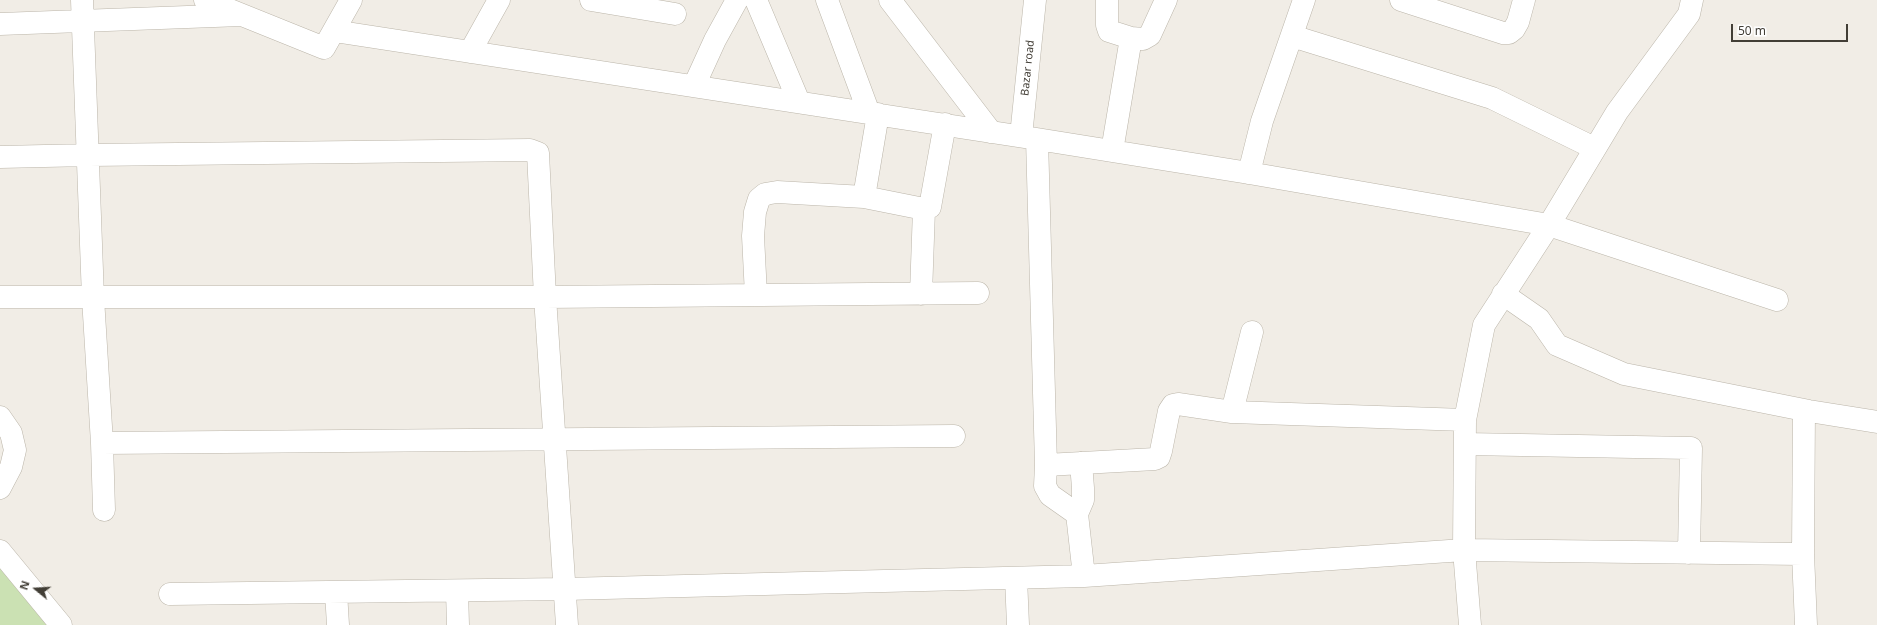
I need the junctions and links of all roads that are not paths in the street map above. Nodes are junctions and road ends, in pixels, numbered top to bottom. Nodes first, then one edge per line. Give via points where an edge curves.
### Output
1 (205, 0) edge
2 (350, 0) edge
3 (499, 0) edge
4 (591, 0) edge
5 (737, 0) edge
6 (756, 0) edge
7 (827, 0) edge
8 (890, 0) edge
9 (1035, 0) edge
10 (1107, 0) edge
11 (1166, 0) edge
12 (1304, 0) edge
13 (1401, 0) edge
14 (1524, 0) edge
15 (1692, 0) edge
16 (83, 10) edge
17 (675, 14) dead end
18 (241, 15) junction
19 (0, 24) edge
20 (334, 31) junction
21 (1292, 36) junction
22 (1131, 38) junction
23 (470, 52) junction
24 (694, 86) junction
25 (798, 102) junction
26 (873, 114) junction
27 (945, 124) junction
28 (991, 132) junction
29 (1029, 137) junction
30 (1594, 148) junction
31 (1112, 151) junction
32 (89, 155) junction
33 (0, 157) edge
34 (1249, 172) junction
35 (864, 197) junction
36 (924, 209) junction
37 (1548, 225) junction
38 (978, 293) dead end
39 (921, 294) junction
40 (1503, 294) junction
41 (756, 295) junction
42 (0, 297) edge
43 (545, 297) junction
44 (93, 298) junction
45 (1777, 300) dead end
46 (1252, 332) dead end
47 (1804, 410) junction
48 (1232, 412) junction
49 (0, 417) edge
50 (1465, 420) junction
51 (1877, 422) edge
52 (954, 436) dead end
53 (556, 440) junction
54 (102, 443) junction
55 (1465, 444) junction
56 (1081, 463) junction
57 (1046, 465) junction
58 (0, 488) edge
59 (104, 510) dead end
60 (1077, 514) junction
61 (1464, 550) junction
62 (0, 551) edge
63 (1689, 553) junction
64 (1803, 554) junction
65 (1084, 576) junction
66 (1016, 578) junction
67 (565, 589) junction
68 (457, 591) junction
69 (336, 592) junction
70 (170, 594) dead end
71 (61, 625) edge
72 (338, 625) edge
73 (458, 625) edge
74 (567, 625) edge
75 (1018, 625) edge
76 (1470, 625) edge
77 (1806, 625) edge

1 - 18 street
2 - 20 street
3 - 23 street
4 - 17 street
5 - 24 street
6 - 25 street
7 - 26 street
8 - 28 street
9 - 29 street, Bazar road
10 - 22 street via 1106,25 1109,31
11 - 22 street via 1150,35 1143,39
12 - 21 street
13 - 14 street via 1503,34 1514,29
15 - 30 street via 1689,14 1617,112
16 - 18 street
16 - 19 street
16 - 32 street
18 - 20 street via 324,48
20 - 23 street
21 - 30 street via 1492,98
21 - 34 street via 1262,121
22 - 31 street
23 - 24 street
24 - 25 street
25 - 26 street
26 - 27 street
26 - 35 street
27 - 28 street
27 - 36 street via 931,204
28 - 29 street
29 - 31 street
29 - 57 street, Bazar road
30 - 37 street
31 - 34 street
32 - 33 street
32 - 43 street via 535,151 538,153
32 - 44 street
34 - 37 street
35 - 36 street
35 - 41 street via 777,192 765,194 759,199 753,236
36 - 39 street
37 - 40 street
37 - 45 street
38 - 39 street
39 - 41 street
40 - 47 street via 1539,319 1557,345 1624,374
40 - 50 street via 1484,325
41 - 43 street
42 - 44 street
43 - 44 street
43 - 53 street
44 - 54 street
46 - 48 street
47 - 51 street
47 - 64 street
48 - 50 street
48 - 56 street via 1175,404 1169,411 1159,457
49 - 58 street via 11,433 15,450 11,467
50 - 55 street
52 - 53 street
53 - 54 street
53 - 67 street
54 - 59 street
55 - 61 street
55 - 63 street via 1691,448
56 - 57 street
56 - 60 street via 1083,488
57 - 60 street, Bazar road via 1045,486 1050,495
60 - 65 street
61 - 63 street
61 - 65 street
61 - 76 street
62 - 71 street
63 - 64 street
64 - 77 street
65 - 66 street
66 - 67 street
66 - 75 street
67 - 68 street
67 - 74 street
68 - 69 street
68 - 73 street
69 - 70 street
69 - 72 street

